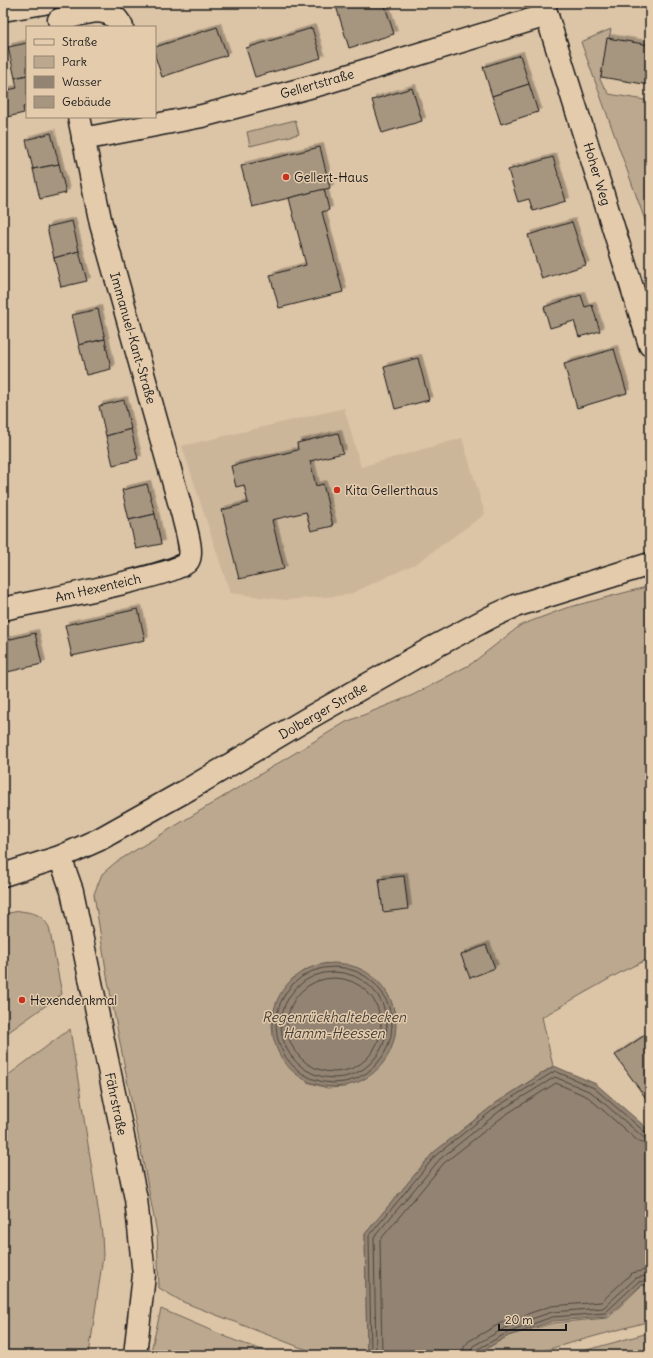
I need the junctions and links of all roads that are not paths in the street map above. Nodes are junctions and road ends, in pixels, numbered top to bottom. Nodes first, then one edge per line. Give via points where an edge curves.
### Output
1 (44, 3) edge
2 (545, 9) edge
3 (3, 10) edge
4 (58, 17) edge
5 (121, 26) edge
6 (79, 118) edge
7 (151, 121) edge
8 (83, 139) junction
9 (650, 345) edge
10 (190, 559) joint
11 (650, 564) edge
12 (3, 609) edge
13 (60, 857) junction
14 (3, 875) edge
15 (135, 1355) edge

1 - 3 street
2 - 7 street, Gellertstraße via 321,84 202,116
2 - 9 street, Hoher Weg
4 - 5 street via 104,11 116,17
6 - 8 street, Immanuel-Kant-Straße
7 - 8 street, Gellertstraße
8 - 10 street, Immanuel-Kant-Straße via 101,224 183,516
10 - 12 street, Am Hexenteich via 177,569
11 - 13 street, Dolberger Straße via 515,606 491,617 430,649 104,837
13 - 14 street, Dolberger Straße
13 - 15 street, Fährstraße via 72,891 136,1199 144,1275

